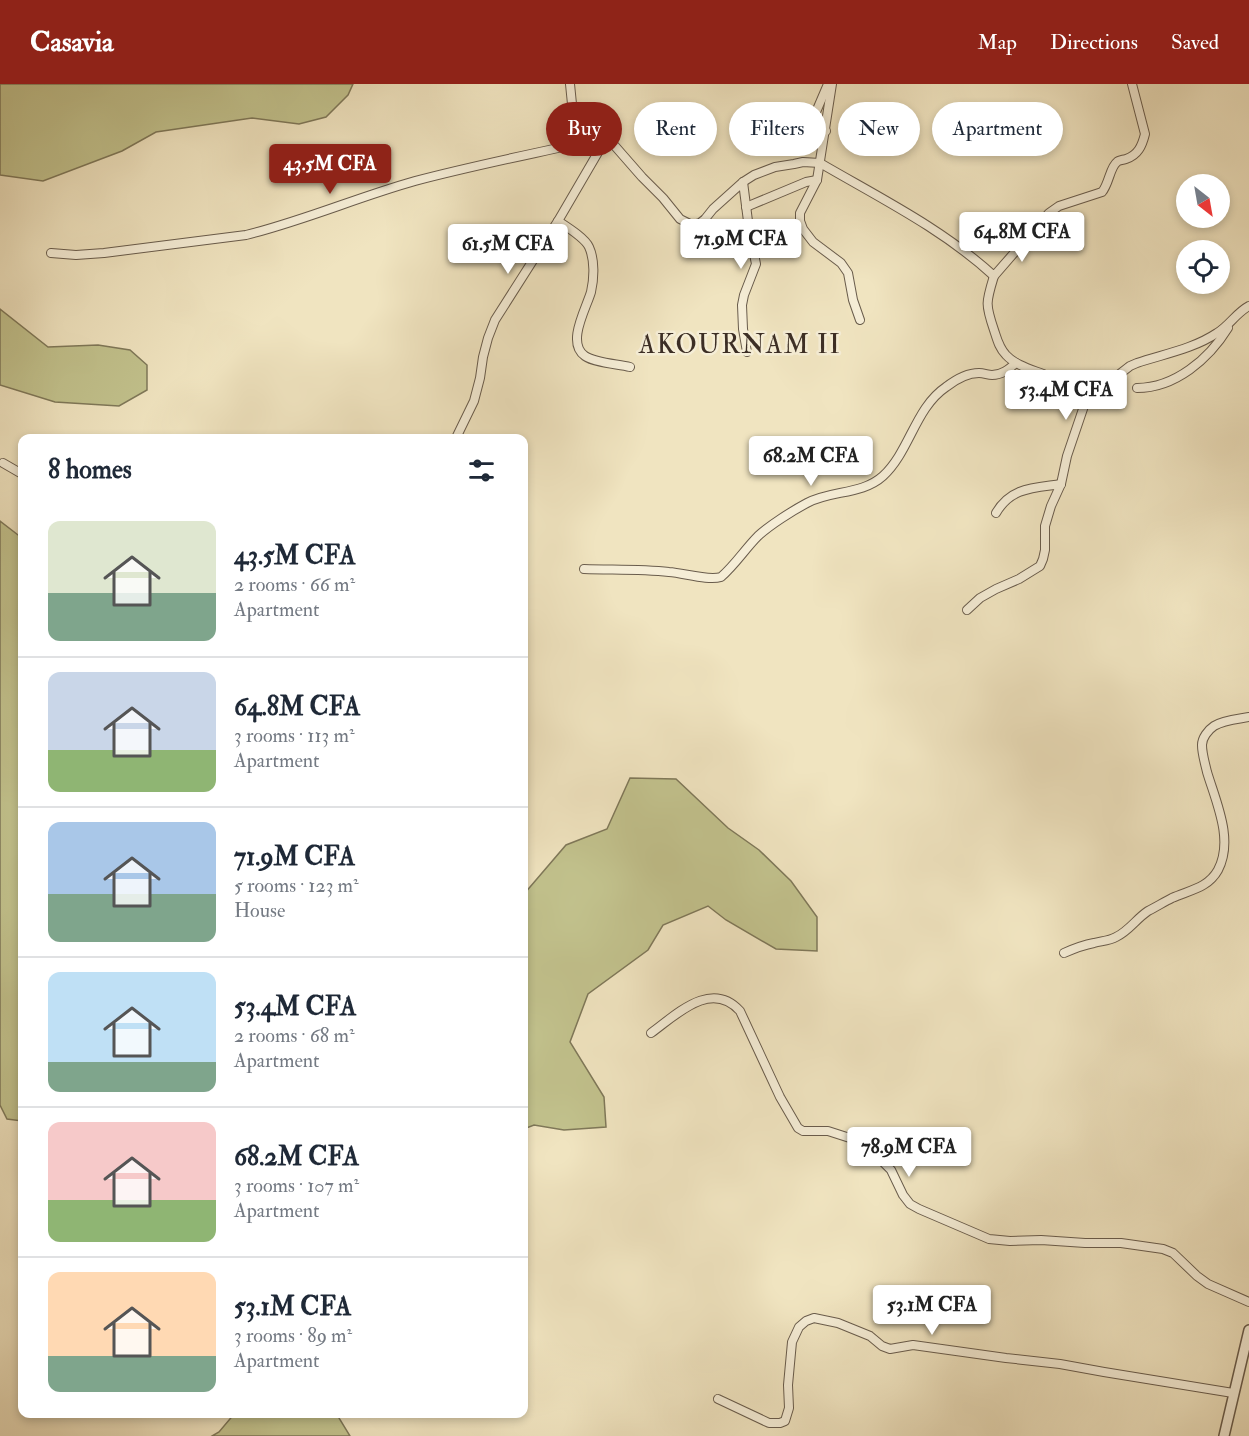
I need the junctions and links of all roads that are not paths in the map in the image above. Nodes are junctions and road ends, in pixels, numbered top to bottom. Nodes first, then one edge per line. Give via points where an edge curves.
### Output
1 (570, 84) edge
2 (830, 84) edge
3 (1132, 84) edge
4 (572, 102) edge
5 (821, 102) edge
6 (826, 131) edge
7 (546, 151) edge
8 (622, 154) edge
9 (596, 156) edge
10 (821, 156) edge
11 (820, 163) junction
12 (817, 180) junction
13 (743, 182) junction
14 (746, 207) junction
15 (558, 221) junction
16 (51, 253) dead end
17 (994, 276) junction
18 (1249, 306) edge
19 (1234, 319) junction
20 (860, 320) dead end
21 (747, 352) dead end
22 (1016, 363) junction
23 (630, 367) dead end
24 (1137, 388) dead end
25 (1090, 397) junction
26 (458, 434) edge
27 (3, 463) dead end
28 (18, 472) edge
29 (1061, 484) junction
30 (996, 513) dead end
31 (584, 569) dead end
32 (967, 610) dead end
33 (1249, 717) edge
34 (1064, 953) dead end
35 (651, 1033) dead end
36 (1249, 1302) edge
37 (1249, 1330) edge
38 (1233, 1393) junction
39 (718, 1399) dead end
40 (1224, 1436) edge

1 - 4 street
2 - 5 street
2 - 6 street
3 - 17 street via 1145,134 1137,153 1114,165 1102,192 1049,213
7 - 16 street via 415,181 246,235 104,253
8 - 13 street via 680,219 692,225 705,219
9 - 15 street
10 - 11 street
11 - 12 street
11 - 13 street via 775,167
11 - 17 street via 940,234
12 - 14 street
12 - 20 street via 800,213 800,221 813,242 848,273
13 - 14 street
14 - 21 street via 756,264 742,305
15 - 23 street via 589,245 592,257 591,292 577,339 582,355
15 - 26 street via 495,320 474,400
17 - 22 street via 988,295 989,317 1001,349
18 - 19 street
19 - 24 street via 1210,351 1185,372 1167,383
19 - 25 street via 1218,333 1188,348 1130,366
22 - 25 street
22 - 31 street via 996,375 971,374 947,385 922,413 895,463 881,478 868,486 807,502 758,536 721,577
25 - 29 street via 1067,456
27 - 28 street
29 - 30 street via 1025,489 1005,500
29 - 32 street via 1045,526 1046,550 1040,566 980,598
33 - 34 street via 1218,724 1202,743 1224,838 1217,872 1200,888 1146,913 1118,936
35 - 36 street via 702,1000 728,1001 740,1011 798,1128 828,1131 868,1148 891,1170 910,1204 989,1239 1121,1243 1163,1249 1208,1284
37 - 38 street
38 - 39 street via 1060,1364 912,1345 890,1348 838,1323 814,1318 799,1327 792,1342 785,1421 769,1423
38 - 40 street

